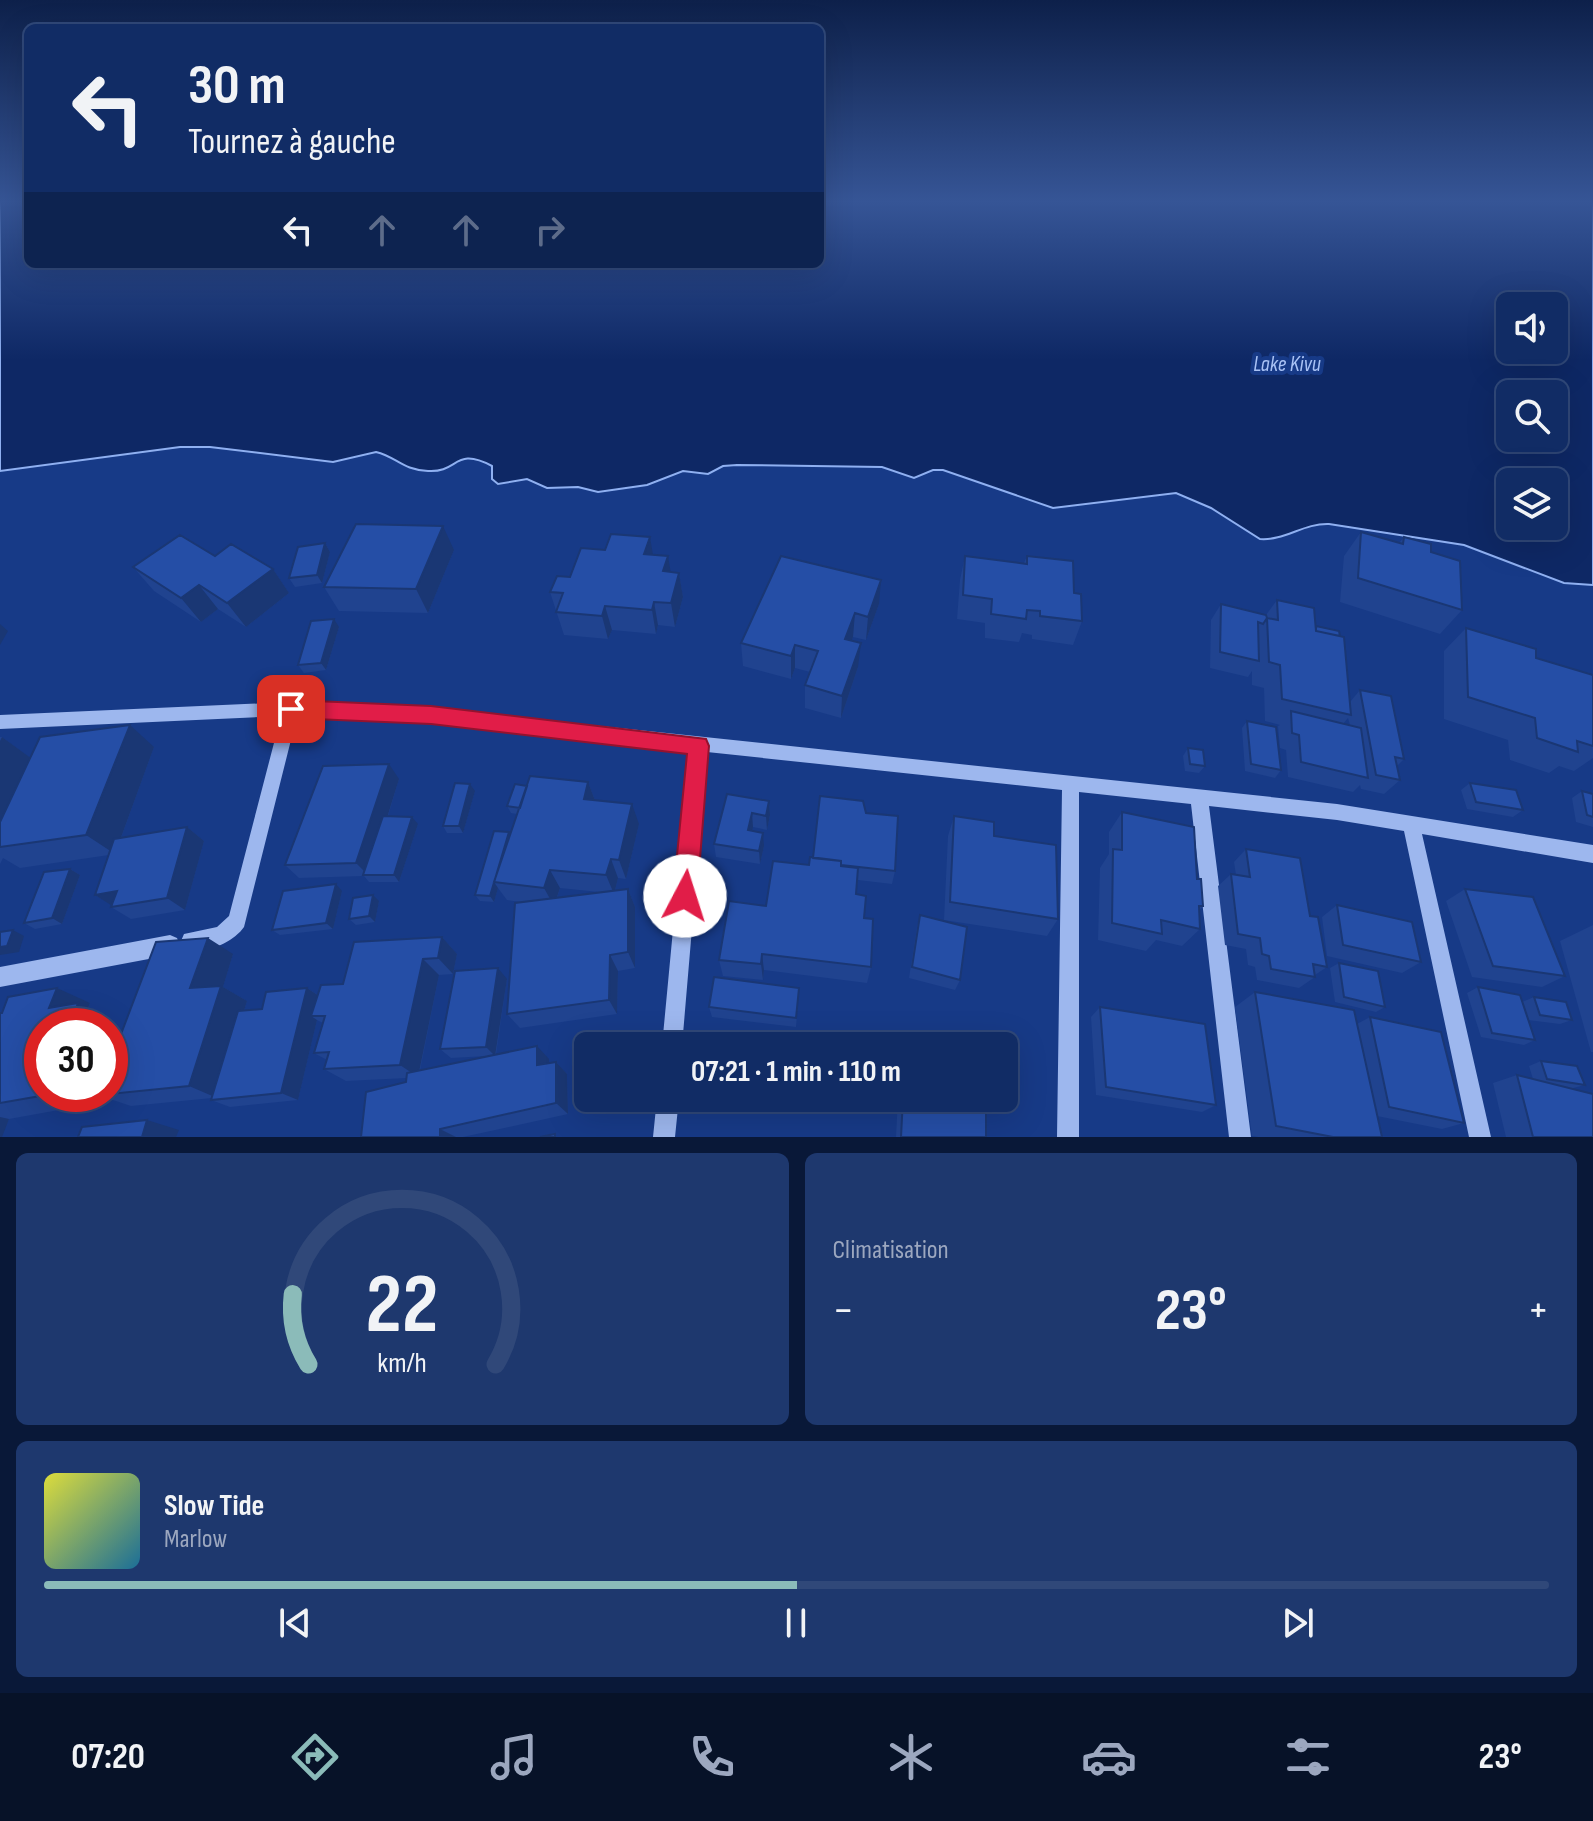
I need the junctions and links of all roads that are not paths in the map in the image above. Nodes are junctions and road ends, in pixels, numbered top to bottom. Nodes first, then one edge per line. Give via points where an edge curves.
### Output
1 (291, 709) junction
2 (0, 722) edge
3 (699, 746) junction
4 (1071, 782) junction
5 (1199, 796) junction
6 (1411, 824) junction
7 (1593, 854) edge
8 (0, 977) edge
9 (673, 1032) edge
10 (667, 1112) edge
11 (664, 1137) edge
12 (1068, 1137) edge
13 (1240, 1137) edge
14 (1480, 1137) edge

1 - 2 street
1 - 3 street via 431,715
1 - 8 street via 232,929 222,936
3 - 4 street
3 - 9 street
4 - 5 street
4 - 12 street
5 - 6 street
5 - 13 street
6 - 7 street
6 - 14 street
10 - 11 street

